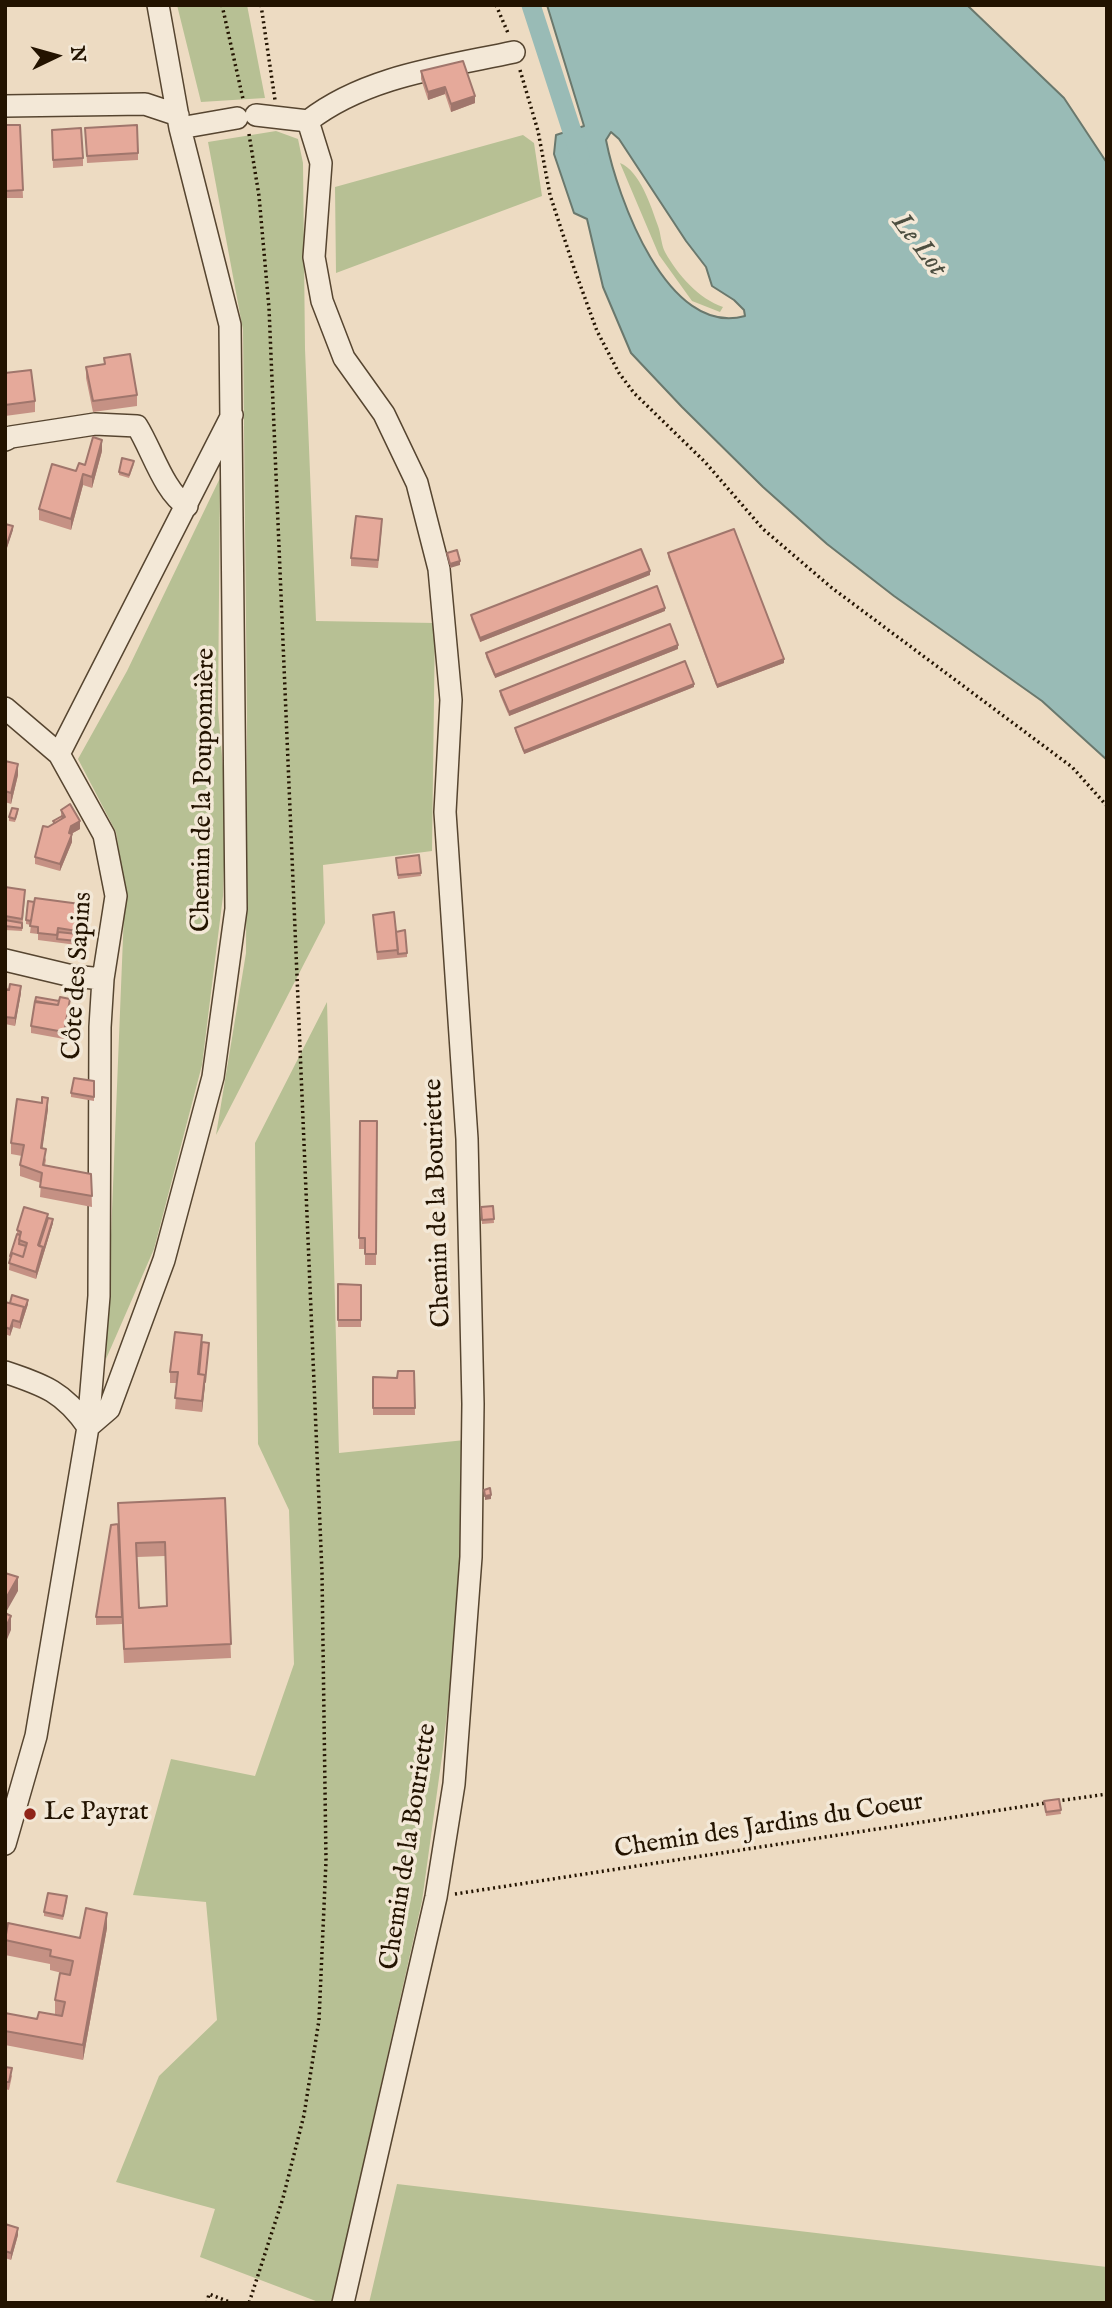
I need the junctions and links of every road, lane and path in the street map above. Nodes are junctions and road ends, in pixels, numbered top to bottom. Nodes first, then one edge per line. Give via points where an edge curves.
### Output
1 (158, 5) edge
2 (222, 5) edge
3 (261, 5) edge
4 (496, 5) edge
5 (514, 52) junction
6 (5, 106) edge
7 (252, 115) junction
8 (308, 121) junction
9 (179, 122) junction
10 (232, 415) junction
11 (5, 440) edge
12 (187, 506) junction
13 (5, 708) edge
14 (59, 754) junction
15 (1107, 806) edge
16 (5, 960) edge
17 (103, 979) junction
18 (5, 1372) edge
19 (88, 1427) junction
20 (1107, 1794) edge
21 (5, 1844) edge
22 (436, 1897) junction
23 (207, 2303) edge
24 (232, 2303) edge
25 (249, 2303) edge
26 (343, 2303) edge

1 - 9 street, Chemin de la Pouponnière
2 - 7 path
3 - 7 path via 275,85
4 - 5 path
5 - 8 street via 389,81 334,101
5 - 15 path via 538,131 550,195 574,268 597,331 634,393 705,462 763,529 832,588 1072,767
6 - 9 street via 145,104
7 - 8 street
7 - 9 street
7 - 25 path via 270,321 322,1573 326,1861 319,2020 304,2115
8 - 22 street, Chemin de la Bouriette via 321,163 314,257 321,301 344,358 384,414 417,483 439,569 451,700 445,812 467,1139 473,1405 471,1544 454,1784
9 - 10 street, Chemin de la Pouponnière via 230,325
10 - 12 street
10 - 19 street, Chemin de la Pouponnière via 236,909 222,1012 212,1077 164,1261 108,1409
11 - 12 street via 95,424 137,426 167,488
12 - 14 street
13 - 14 street
14 - 17 street, Côte des Sapins via 104,835 112,864 116,895
16 - 17 street
17 - 19 street, Côte des Sapins via 99,1296
18 - 19 street via 63,1396
19 - 21 street via 36,1736
20 - 22 path, Chemin des Jardins du Coeur
22 - 26 street, Chemin de la Bouriette
23 - 24 path via 209,2294

